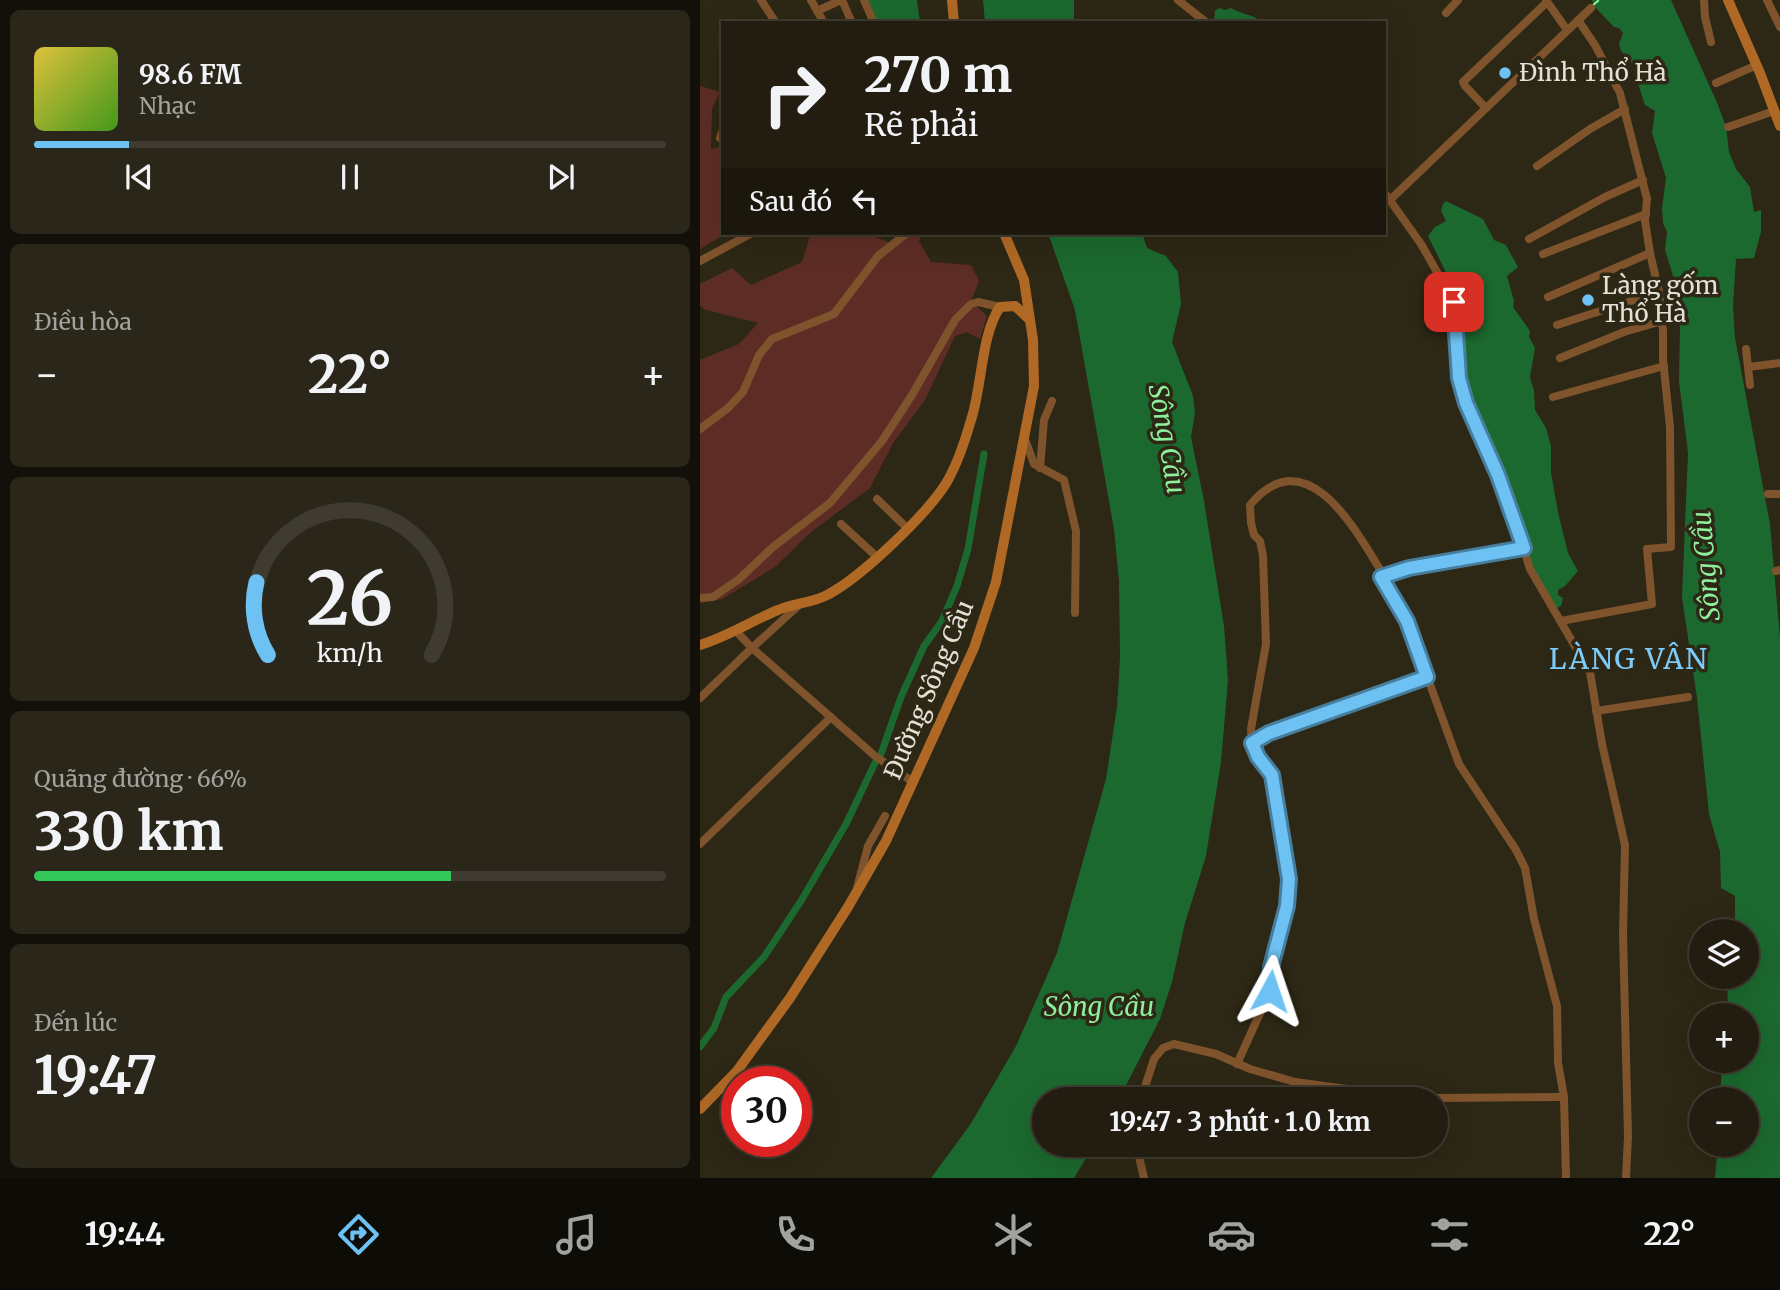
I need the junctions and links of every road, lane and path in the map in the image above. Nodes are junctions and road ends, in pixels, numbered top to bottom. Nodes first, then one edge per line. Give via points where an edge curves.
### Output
1 (761, 0) edge
2 (811, 0) edge
3 (841, 0) edge
4 (864, 0) edge
5 (952, 0) edge
6 (1178, 0) edge
7 (1458, 0) edge
8 (1704, 0) edge
9 (1728, 0) edge
10 (1767, 0) edge
11 (1546, 1) edge
12 (1591, 8) dead end
13 (817, 11) junction
14 (1446, 13) dead end
15 (1578, 20) junction
16 (775, 21) edge
17 (823, 21) edge
18 (851, 21) edge
19 (873, 21) edge
20 (954, 21) edge
21 (1204, 21) edge
22 (1780, 27) edge
23 (1567, 30) junction
24 (1710, 42) dead end
25 (1757, 65) junction
26 (1716, 83) dead end
27 (1486, 108) junction
28 (1625, 109) junction
29 (1778, 119) edge
30 (1728, 128) dead end
31 (1537, 166) dead end
32 (1643, 180) junction
33 (1388, 195) edge
34 (1646, 214) junction
35 (747, 235) edge
36 (904, 235) edge
37 (1005, 235) edge
38 (1529, 239) dead end
39 (1650, 253) junction
40 (1543, 254) dead end
41 (700, 261) edge
42 (1660, 292) junction
43 (1548, 297) dead end
44 (1000, 307) junction
45 (1030, 319) junction
46 (1662, 321) junction
47 (1557, 325) dead end
48 (1746, 349) dead end
49 (1560, 358) dead end
50 (1780, 363) edge
51 (1664, 366) junction
52 (1748, 367) junction
53 (1749, 385) dead end
54 (1553, 397) dead end
55 (1052, 401) dead end
56 (700, 429) edge
57 (1024, 439) junction
58 (1040, 468) junction
59 (1768, 494) dead end
60 (1780, 494) edge
61 (877, 499) dead end
62 (841, 524) dead end
63 (907, 528) junction
64 (1524, 548) junction
65 (877, 557) junction
66 (1384, 576) junction
67 (700, 598) edge
68 (801, 603) junction
69 (1075, 613) dead end
70 (1561, 621) junction
71 (736, 631) junction
72 (700, 645) edge
73 (752, 648) junction
74 (1427, 677) junction
75 (1688, 697) dead end
76 (700, 698) edge
77 (1596, 711) junction
78 (831, 718) junction
79 (1252, 743) junction
80 (913, 782) junction
81 (885, 816) dead end
82 (700, 844) edge
83 (855, 895) junction
84 (1237, 1063) junction
85 (1146, 1087) edge
86 (1564, 1097) junction
87 (700, 1109) edge
88 (1139, 1157) edge
89 (1144, 1178) edge
90 (1566, 1178) edge
91 (1626, 1178) edge

1 - 16 street
2 - 13 street
3 - 13 street
3 - 18 street
4 - 19 street
5 - 20 main road
6 - 21 street
7 - 14 street
8 - 24 street
9 - 25 main road
10 - 22 street
11 - 23 street
11 - 27 street via 1463,82
12 - 15 street
13 - 17 street
15 - 23 street
15 - 28 street
23 - 27 street
25 - 26 street
25 - 29 main road
27 - 33 street
28 - 31 street
28 - 32 street
29 - 30 street
32 - 34 street
32 - 38 street
33 - 64 street via 1454,302 1459,378 1466,403
34 - 39 street
34 - 40 street
35 - 41 street
36 - 56 street via 878,256 834,314 772,339 759,355 743,392
37 - 45 main road, Đường Sông Cầu via 1024,280
39 - 42 street
39 - 43 street
42 - 46 street
42 - 47 street
44 - 45 main road via 1015,306
44 - 63 main road via 972,419 956,462 946,484
44 - 67 street via 971,304 955,320 882,441 830,503 780,540 739,579 713,597
45 - 57 main road, Đường Sông Cầu via 1034,386
46 - 49 street
46 - 51 street
48 - 52 street
50 - 52 street
51 - 54 street
51 - 70 street via 1670,427 1671,547 1647,549 1652,604
52 - 53 street
55 - 58 street via 1044,420
57 - 58 street
57 - 80 main road, Đường Sông Cầu via 996,582 974,648
58 - 69 street via 1064,481 1072,509 1077,545
59 - 60 street
61 - 63 street
62 - 65 street
63 - 65 main road
64 - 66 street
64 - 70 street via 1530,569
65 - 68 main road via 827,596
66 - 74 street via 1407,621
66 - 79 street via 1336,504 1307,484 1277,484 1261,492 1250,505 1254,535 1264,556 1266,643
68 - 71 main road
68 - 73 street
70 - 77 street via 1590,672
71 - 72 main road
71 - 73 street
73 - 76 street
73 - 78 street
74 - 79 street
74 - 86 street via 1460,764 1525,868 1557,1006
75 - 77 street
77 - 91 street via 1625,845
78 - 80 street
78 - 82 street
79 - 84 street via 1272,775 1289,879 1270,991
80 - 83 main road, Đường Sông Cầu
81 - 83 street via 868,846
83 - 87 main road, Đường Sông Cầu via 790,998 744,1061
84 - 85 street via 1174,1044 1154,1059
84 - 86 street via 1295,1082 1347,1089 1438,1098
86 - 90 street
88 - 89 street

